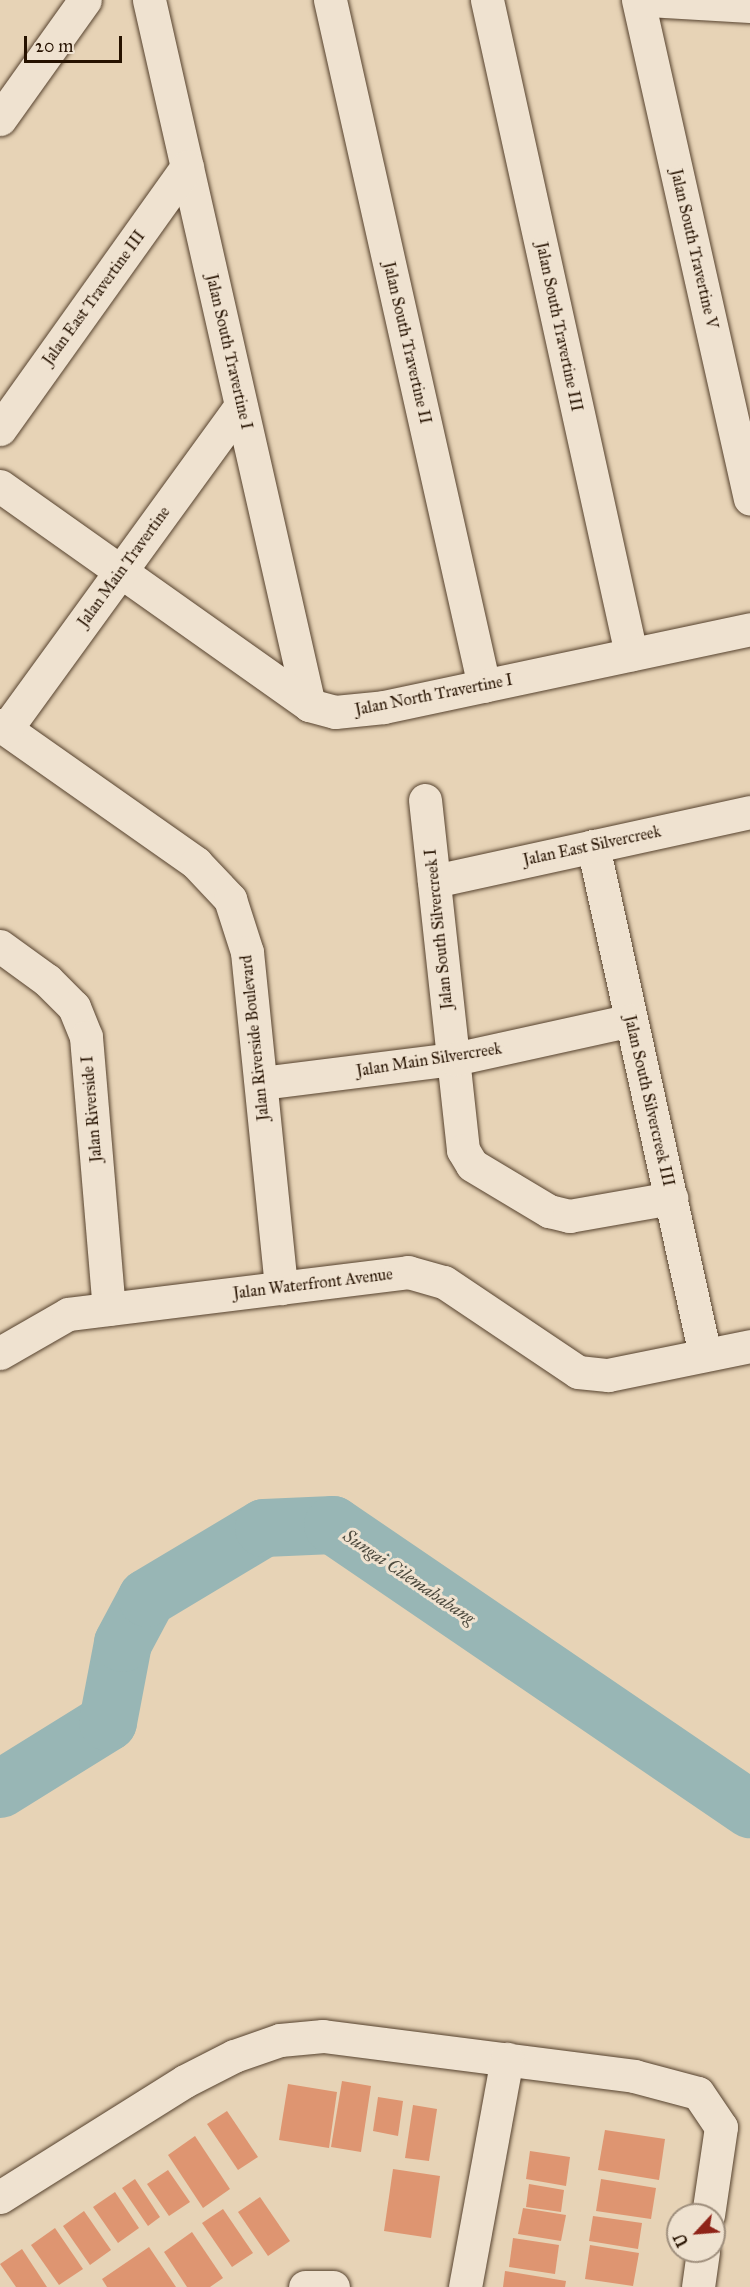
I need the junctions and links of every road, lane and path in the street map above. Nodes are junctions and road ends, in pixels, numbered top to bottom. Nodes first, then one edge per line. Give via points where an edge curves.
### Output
1 (85, 0) edge
2 (149, 0) edge
3 (330, 0) edge
4 (487, 0) edge
5 (638, 0) edge
6 (648, 0) edge
7 (750, 6) edge
8 (0, 119) edge
9 (187, 167) junction
10 (241, 406) junction
11 (0, 429) edge
12 (0, 486) edge
13 (750, 499) edge
14 (121, 572) junction
15 (750, 629) edge
16 (631, 654) junction
17 (484, 686) junction
18 (309, 705) junction
19 (3, 727) edge
20 (425, 800) dead end
21 (750, 812) edge
22 (593, 846) junction
23 (434, 881) junction
24 (0, 946) edge
25 (631, 1020) junction
26 (453, 1059) junction
27 (261, 1083) junction
28 (671, 1198) junction
29 (281, 1288) junction
30 (109, 1309) junction
31 (750, 1346) edge
32 (0, 1353) edge
33 (705, 1355) junction
34 (507, 2059) junction
35 (0, 2197) edge
36 (710, 2203) edge
37 (701, 2263) edge
38 (305, 2287) edge
39 (333, 2287) edge
40 (465, 2287) edge
41 (698, 2287) edge

1 - 8 street
2 - 9 street, Jalan South Travertine I
3 - 17 street, Jalan South Travertine II
4 - 16 street, Jalan South Travertine III
5 - 13 street, Jalan South Travertine V
6 - 7 street
9 - 10 street, Jalan South Travertine I
9 - 11 street, Jalan East Travertine III
10 - 14 street, Jalan Main Travertine
10 - 18 street, Jalan South Travertine I
12 - 14 street, Jalan North Travertine I
14 - 18 street, Jalan North Travertine I
14 - 19 street, Jalan Main Travertine
15 - 16 street, Jalan North Travertine I
16 - 17 street, Jalan North Travertine I
17 - 18 street, Jalan North Travertine I via 384,707 335,712
19 - 27 street, Jalan Riverside Boulevard via 196,863 230,899 247,952
20 - 23 street, Jalan South Silvercreek I
21 - 22 street, Jalan East Silvercreek
22 - 23 street, Jalan East Silvercreek
22 - 25 street, Jalan South Silvercreek III
23 - 26 street, Jalan South Silvercreek I
24 - 30 street, Jalan Riverside I via 47,980 74,1007 86,1037
25 - 26 street, Jalan Main Silvercreek
25 - 28 street, Jalan South Silvercreek III
26 - 27 street, Jalan Main Silvercreek
26 - 28 street, Jalan South Silvercreek I via 463,1149 472,1165 549,1211 569,1216
27 - 29 street, Jalan Riverside Boulevard
28 - 33 street, Jalan South Silvercreek III
29 - 30 street, Jalan Waterfront Avenue
29 - 33 street, Jalan Waterfront Avenue via 408,1272 444,1282 578,1372 608,1375
30 - 32 street, Jalan Waterfront Avenue via 68,1314
31 - 33 street, Jalan Waterfront Avenue
34 - 35 street via 362,2038 280,2040 185,2081
34 - 36 street via 634,2076 698,2093 721,2127
34 - 40 street
37 - 41 street
38 - 39 street

